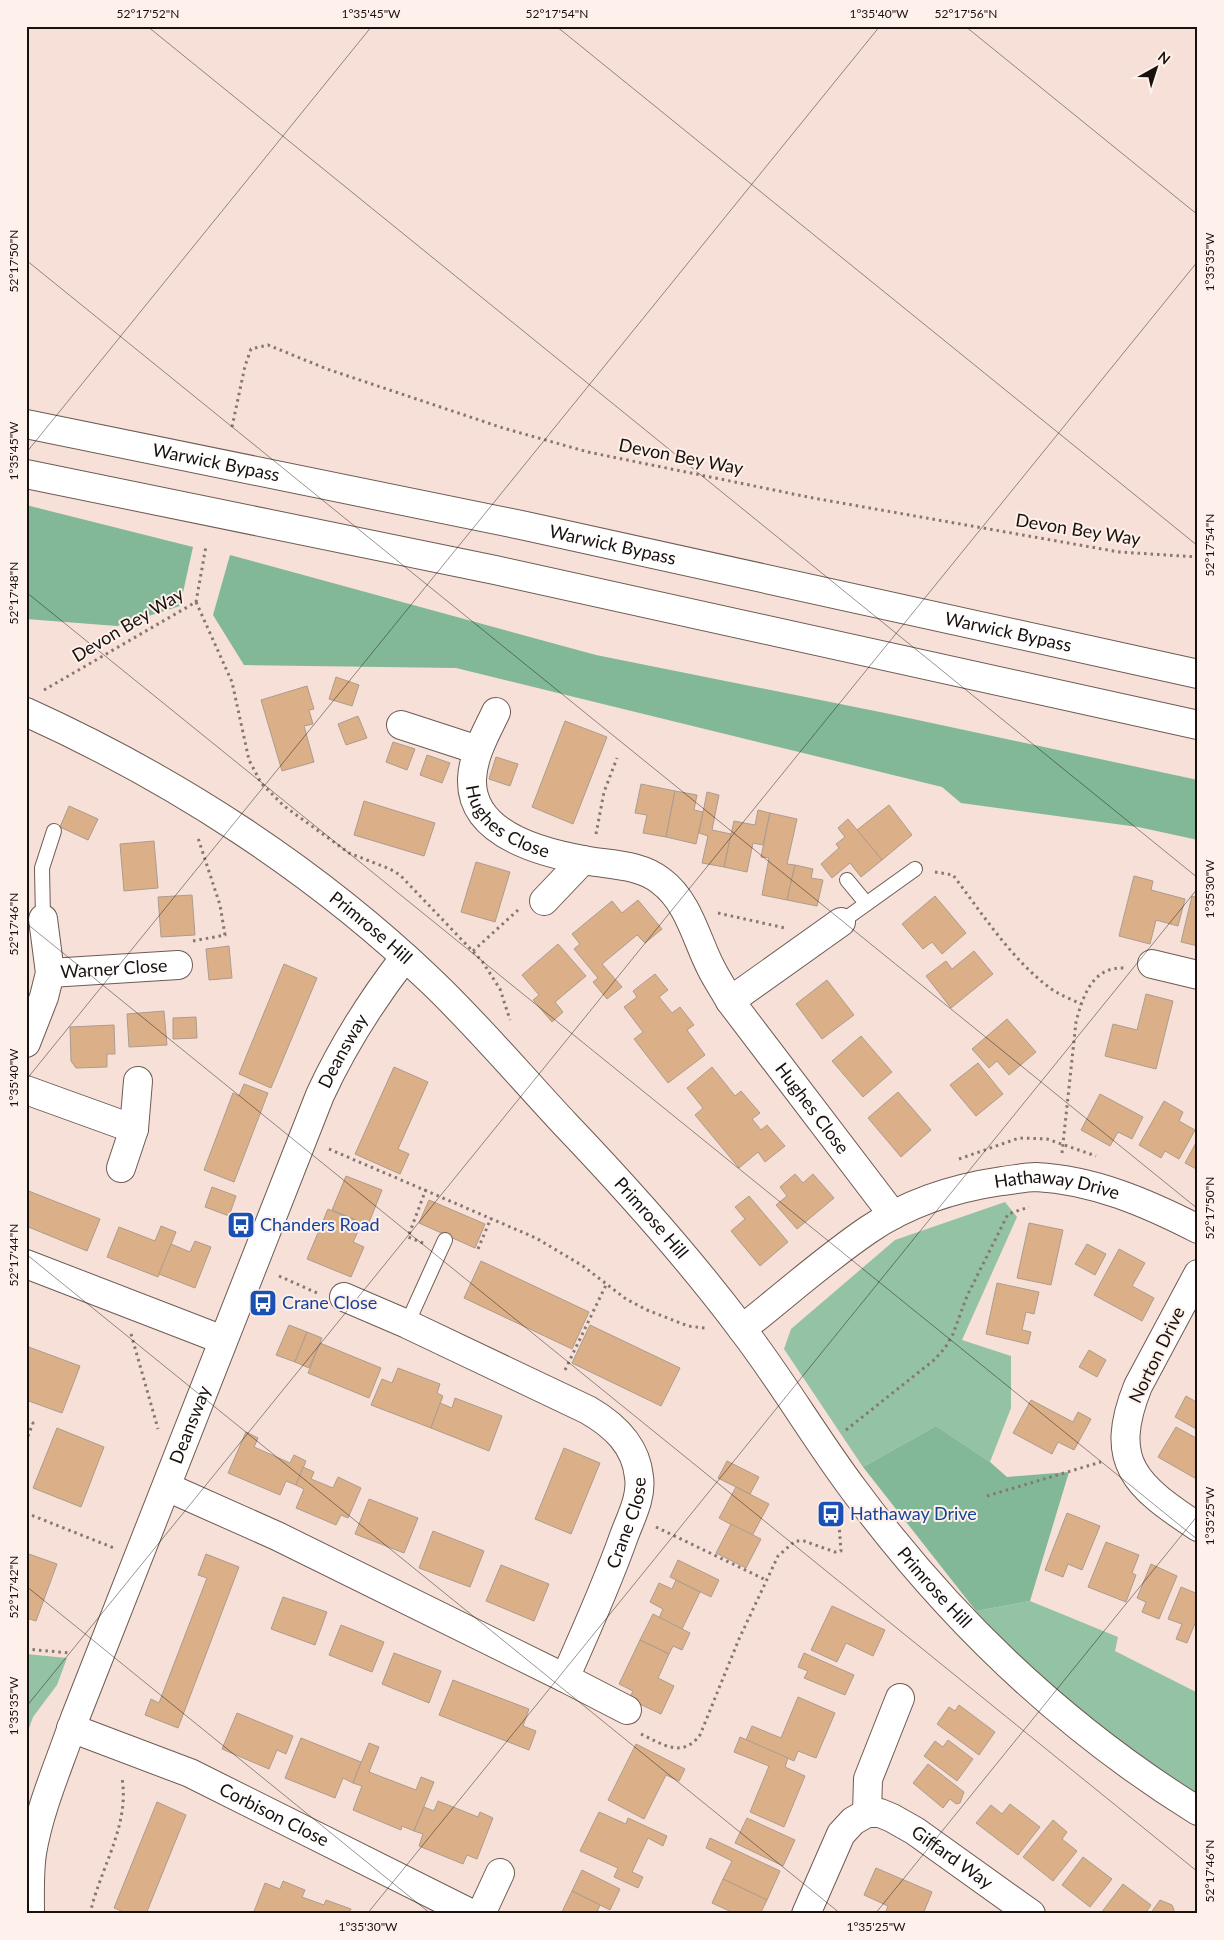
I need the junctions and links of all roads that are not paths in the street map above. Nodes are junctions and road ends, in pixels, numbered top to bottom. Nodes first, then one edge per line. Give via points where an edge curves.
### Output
1 (26, 424) edge
2 (26, 474) edge
3 (1198, 674) edge
4 (26, 712) edge
5 (496, 712) dead end
6 (1198, 724) edge
7 (401, 725) dead end
8 (478, 750) junction
9 (54, 831) dead end
10 (589, 849) junction
11 (915, 869) dead end
12 (847, 880) dead end
13 (866, 903) junction
14 (533, 904) road end
15 (43, 919) joint
16 (841, 922) joint
17 (405, 957) junction
18 (1152, 964) road end
19 (178, 965) road end
20 (50, 973) junction
21 (1198, 975) edge
22 (730, 1001) junction
23 (26, 1043) edge
24 (138, 1081) dead end
25 (26, 1090) edge
26 (134, 1129) junction
27 (121, 1168) dead end
28 (893, 1215) junction
29 (1198, 1229) edge
30 (442, 1245) road end
31 (26, 1264) edge
32 (1198, 1274) edge
33 (344, 1297) road end
34 (407, 1324) junction
35 (742, 1329) junction
36 (223, 1340) junction
37 (167, 1486) junction
38 (1198, 1527) edge
39 (565, 1678) junction
40 (900, 1698) dead end
41 (633, 1722) road end
42 (72, 1728) junction
43 (1198, 1811) edge
44 (868, 1813) junction
45 (500, 1873) dead end
46 (30, 1914) edge
47 (472, 1914) edge
48 (481, 1914) edge
49 (806, 1914) edge
50 (1031, 1914) edge

1 - 3 main road, Warwick Bypass via 521,525
2 - 6 main road via 495,570
4 - 17 main road, Primrose Hill via 156,778 224,820 298,870
5 - 8 main road, Hughes Close
7 - 8 main road, Hughes Close
8 - 10 main road, Hughes Close via 473,790 481,809 496,827 530,848
9 - 15 lane, Warner Close via 42,868
10 - 14 main road, Hughes Close
10 - 22 main road, Hughes Close via 648,873 670,889 680,900 711,969
11 - 13 lane
12 - 13 lane
13 - 16 lane
15 - 20 main road, Warner Close
16 - 22 main road
17 - 35 main road, Primrose Hill via 461,1011 622,1185
17 - 36 main road, Deansway via 361,1016 330,1072
18 - 21 main road
19 - 20 main road, Warner Close
20 - 23 main road, Warner Close
22 - 28 main road, Hughes Close
24 - 26 main road
25 - 26 main road
26 - 27 main road
28 - 29 main road, Hathaway Drive via 922,1200 974,1185 1035,1177 1101,1189 1145,1203
28 - 35 main road, Hathaway Drive via 816,1269
30 - 34 lane
31 - 36 main road
32 - 38 main road, Norton Drive via 1135,1395 1126,1423 1126,1455 1137,1476 1159,1501
33 - 34 main road, Crane Close
34 - 39 main road, Crane Close via 602,1418 615,1428 631,1449 640,1479 637,1502 609,1578
35 - 43 main road, Primrose Hill via 853,1489 918,1573 977,1635 1073,1723
36 - 37 main road, Deansway
37 - 39 main road via 277,1536
37 - 42 main road, Deansway
39 - 41 main road
40 - 44 main road via 873,1761 868,1779
42 - 46 main road, Deansway via 36,1834
42 - 47 main road, Corbison Close via 190,1773
44 - 49 main road via 853,1821 841,1834
44 - 50 main road, Giffard Way via 892,1818 915,1831
45 - 48 main road

